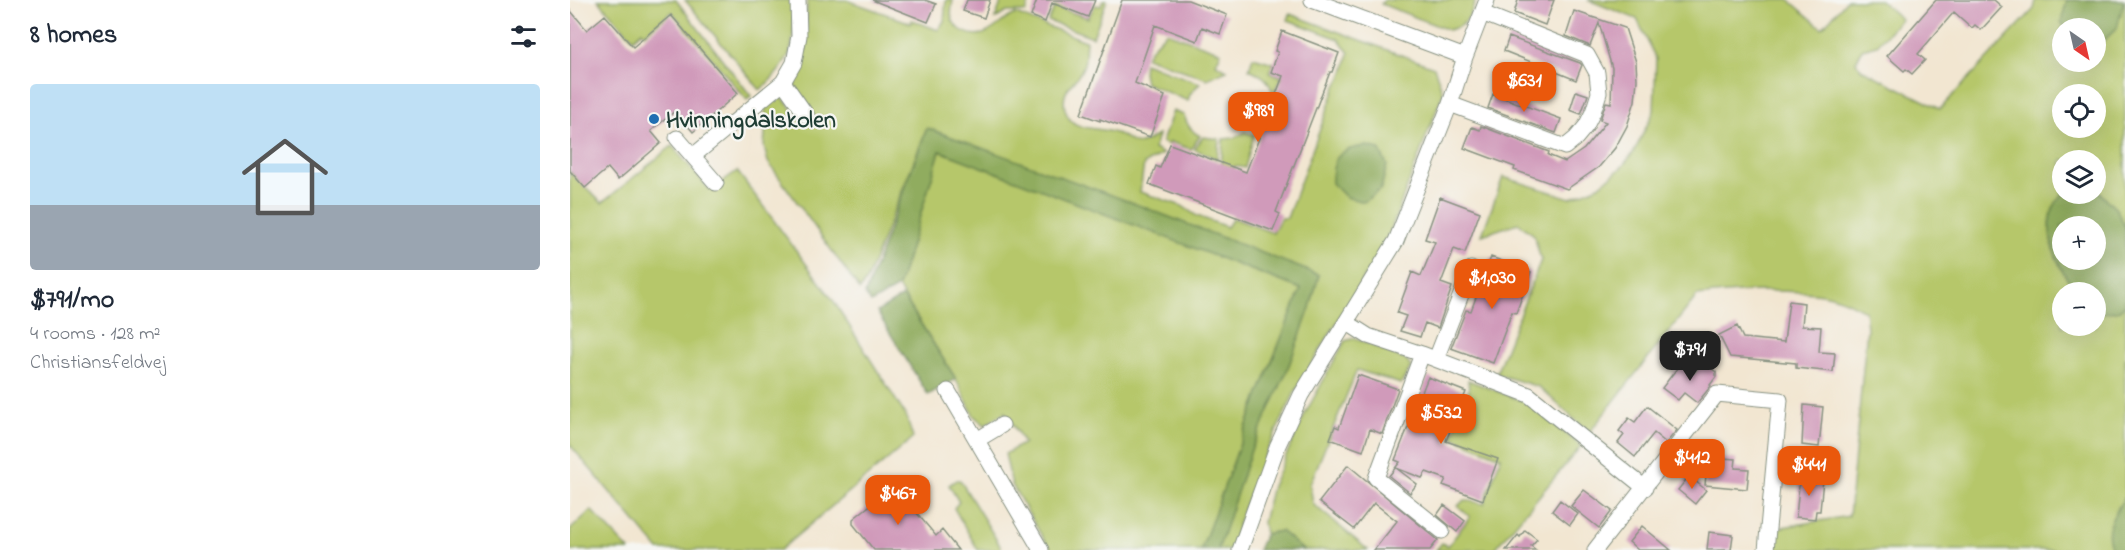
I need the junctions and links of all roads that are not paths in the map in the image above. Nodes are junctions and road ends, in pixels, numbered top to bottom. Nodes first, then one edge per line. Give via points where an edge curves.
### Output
1 (798, 0) edge
2 (1312, 0) edge
3 (1485, 7) edge
4 (1465, 57) junction
5 (783, 82) junction
6 (1450, 104) junction
7 (807, 116) dead end
8 (677, 138) dead end
9 (693, 156) junction
10 (716, 183) dead end
11 (1471, 269) dead end
12 (1346, 322) junction
13 (1429, 356) junction
14 (948, 391) dead end
15 (1002, 425) dead end
16 (976, 440) junction
17 (1645, 488) junction
18 (1442, 531) dead end
19 (1041, 550) edge
20 (1240, 550) edge
21 (1595, 550) edge
22 (1766, 550) edge

1 - 5 street via 799,36 794,63
2 - 4 street
3 - 4 street
3 - 6 street via 1587,56 1598,73 1599,93 1593,112 1581,132 1565,147
4 - 6 street
5 - 7 street
5 - 9 street
6 - 12 street via 1396,241
8 - 9 street
9 - 10 street
11 - 13 street
12 - 13 street via 1368,336
12 - 20 street via 1301,395
13 - 17 street via 1529,395
13 - 18 street via 1376,478
14 - 16 street
15 - 16 street
16 - 19 street
17 - 21 street
17 - 22 street via 1717,394 1780,400

